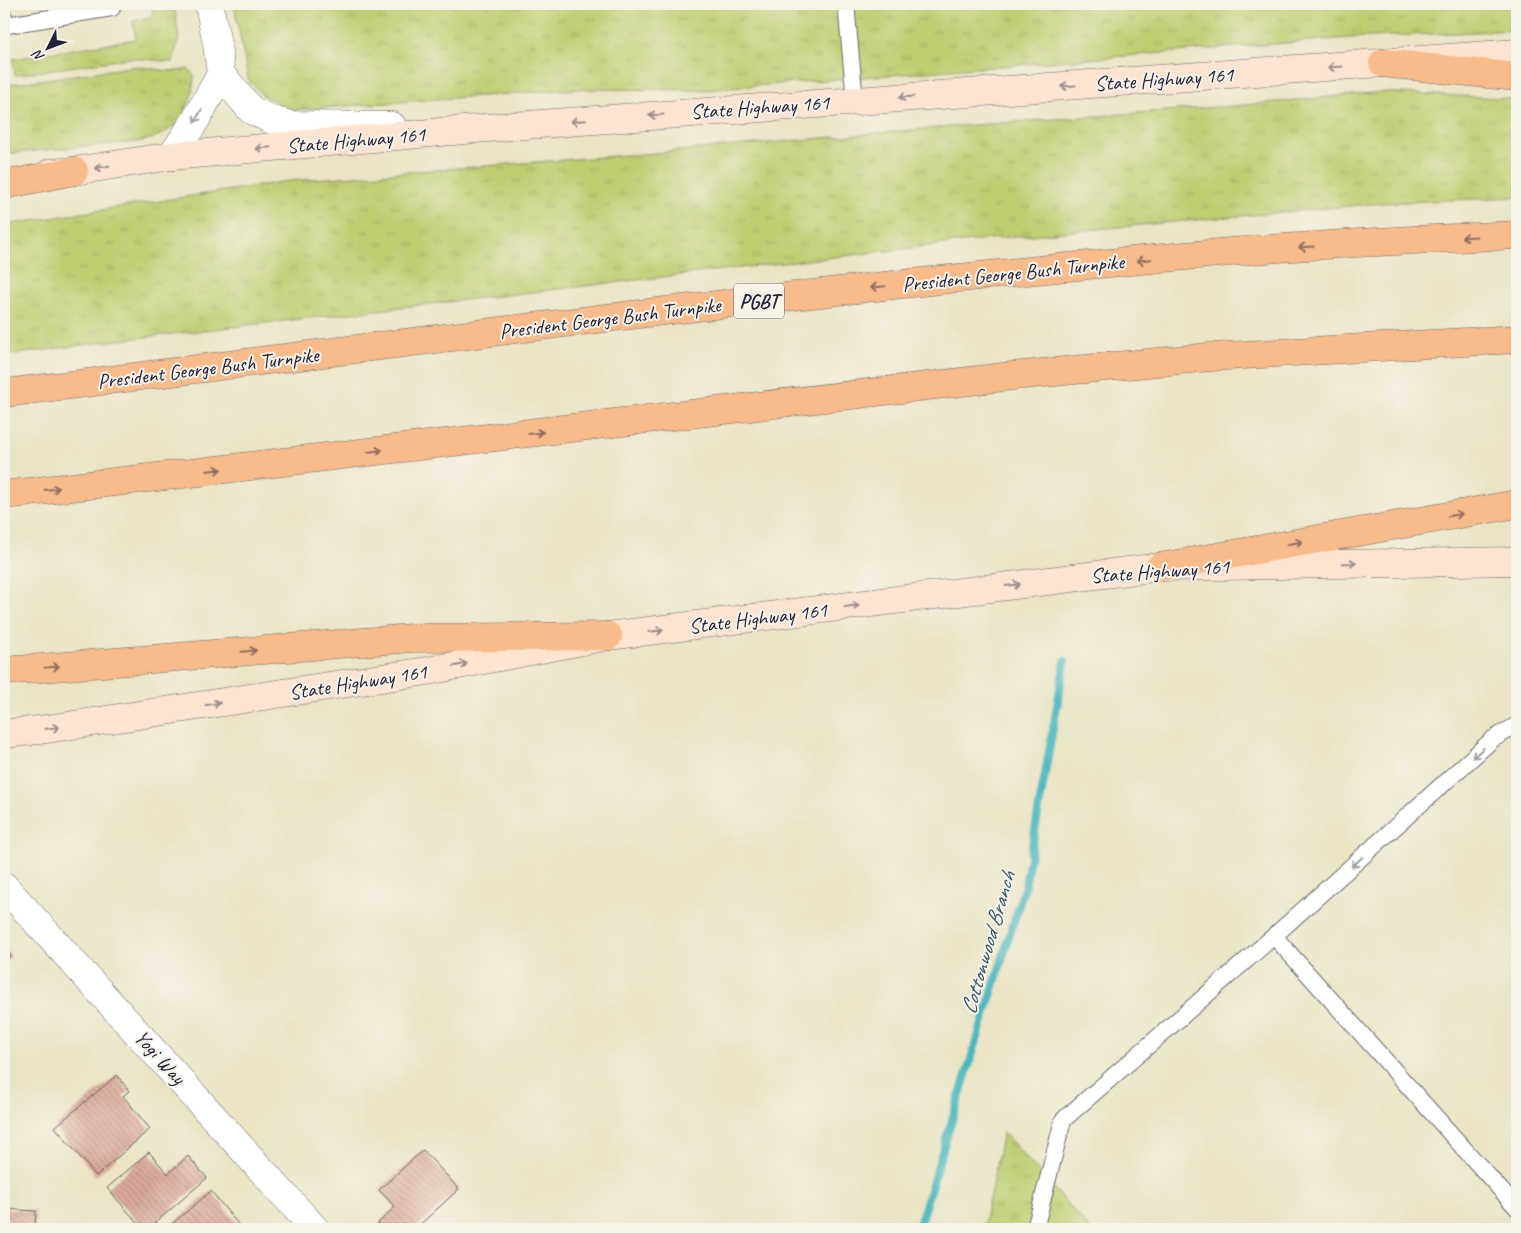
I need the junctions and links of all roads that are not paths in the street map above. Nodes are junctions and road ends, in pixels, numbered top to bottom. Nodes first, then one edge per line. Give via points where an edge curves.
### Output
1 (111, 4) edge
2 (209, 4) edge
3 (846, 4) edge
4 (5, 23) edge
5 (1517, 53) edge
6 (1383, 63) junction
7 (221, 74) junction
8 (1517, 78) edge
9 (855, 101) junction
10 (486, 128) junction
11 (172, 156) junction
12 (74, 171) junction
13 (4, 177) edge
14 (4, 185) edge
15 (1517, 235) edge
16 (1517, 339) edge
17 (4, 393) edge
18 (4, 495) edge
19 (1517, 504) edge
20 (1517, 560) edge
21 (1160, 567) junction
22 (608, 636) junction
23 (4, 671) edge
24 (1517, 725) edge
25 (9, 739) edge
26 (4, 886) edge
27 (1274, 936) junction
28 (1517, 1208) edge
29 (316, 1229) edge
30 (1035, 1229) edge

1 - 4 lane via 112,8
2 - 7 street
3 - 9 lane
5 - 6 main road, State Highway 161
6 - 8 highway
6 -> 9 main road, State Highway 161
7 - 10 street via 251,110 290,125
7 -> 11 street
9 -> 10 main road, State Highway 161
10 -> 11 main road, State Highway 161
11 -> 12 main road, State Highway 161
12 - 13 main road, State Highway 161
12 - 14 highway
15 -> 17 highway, President George Bush Turnpike / PGBT via 1384,241 1006,272
18 -> 16 highway via 1012,376 1210,358
21 -> 19 highway
21 -> 20 main road, State Highway 161
22 -> 21 main road, State Highway 161
23 -> 22 highway via 412,638
25 -> 22 main road, State Highway 161 via 427,672
24 -> 27 lane via 1493,739
26 - 29 street, Yogi Way
27 - 28 lane
27 - 30 lane via 1063,1120

